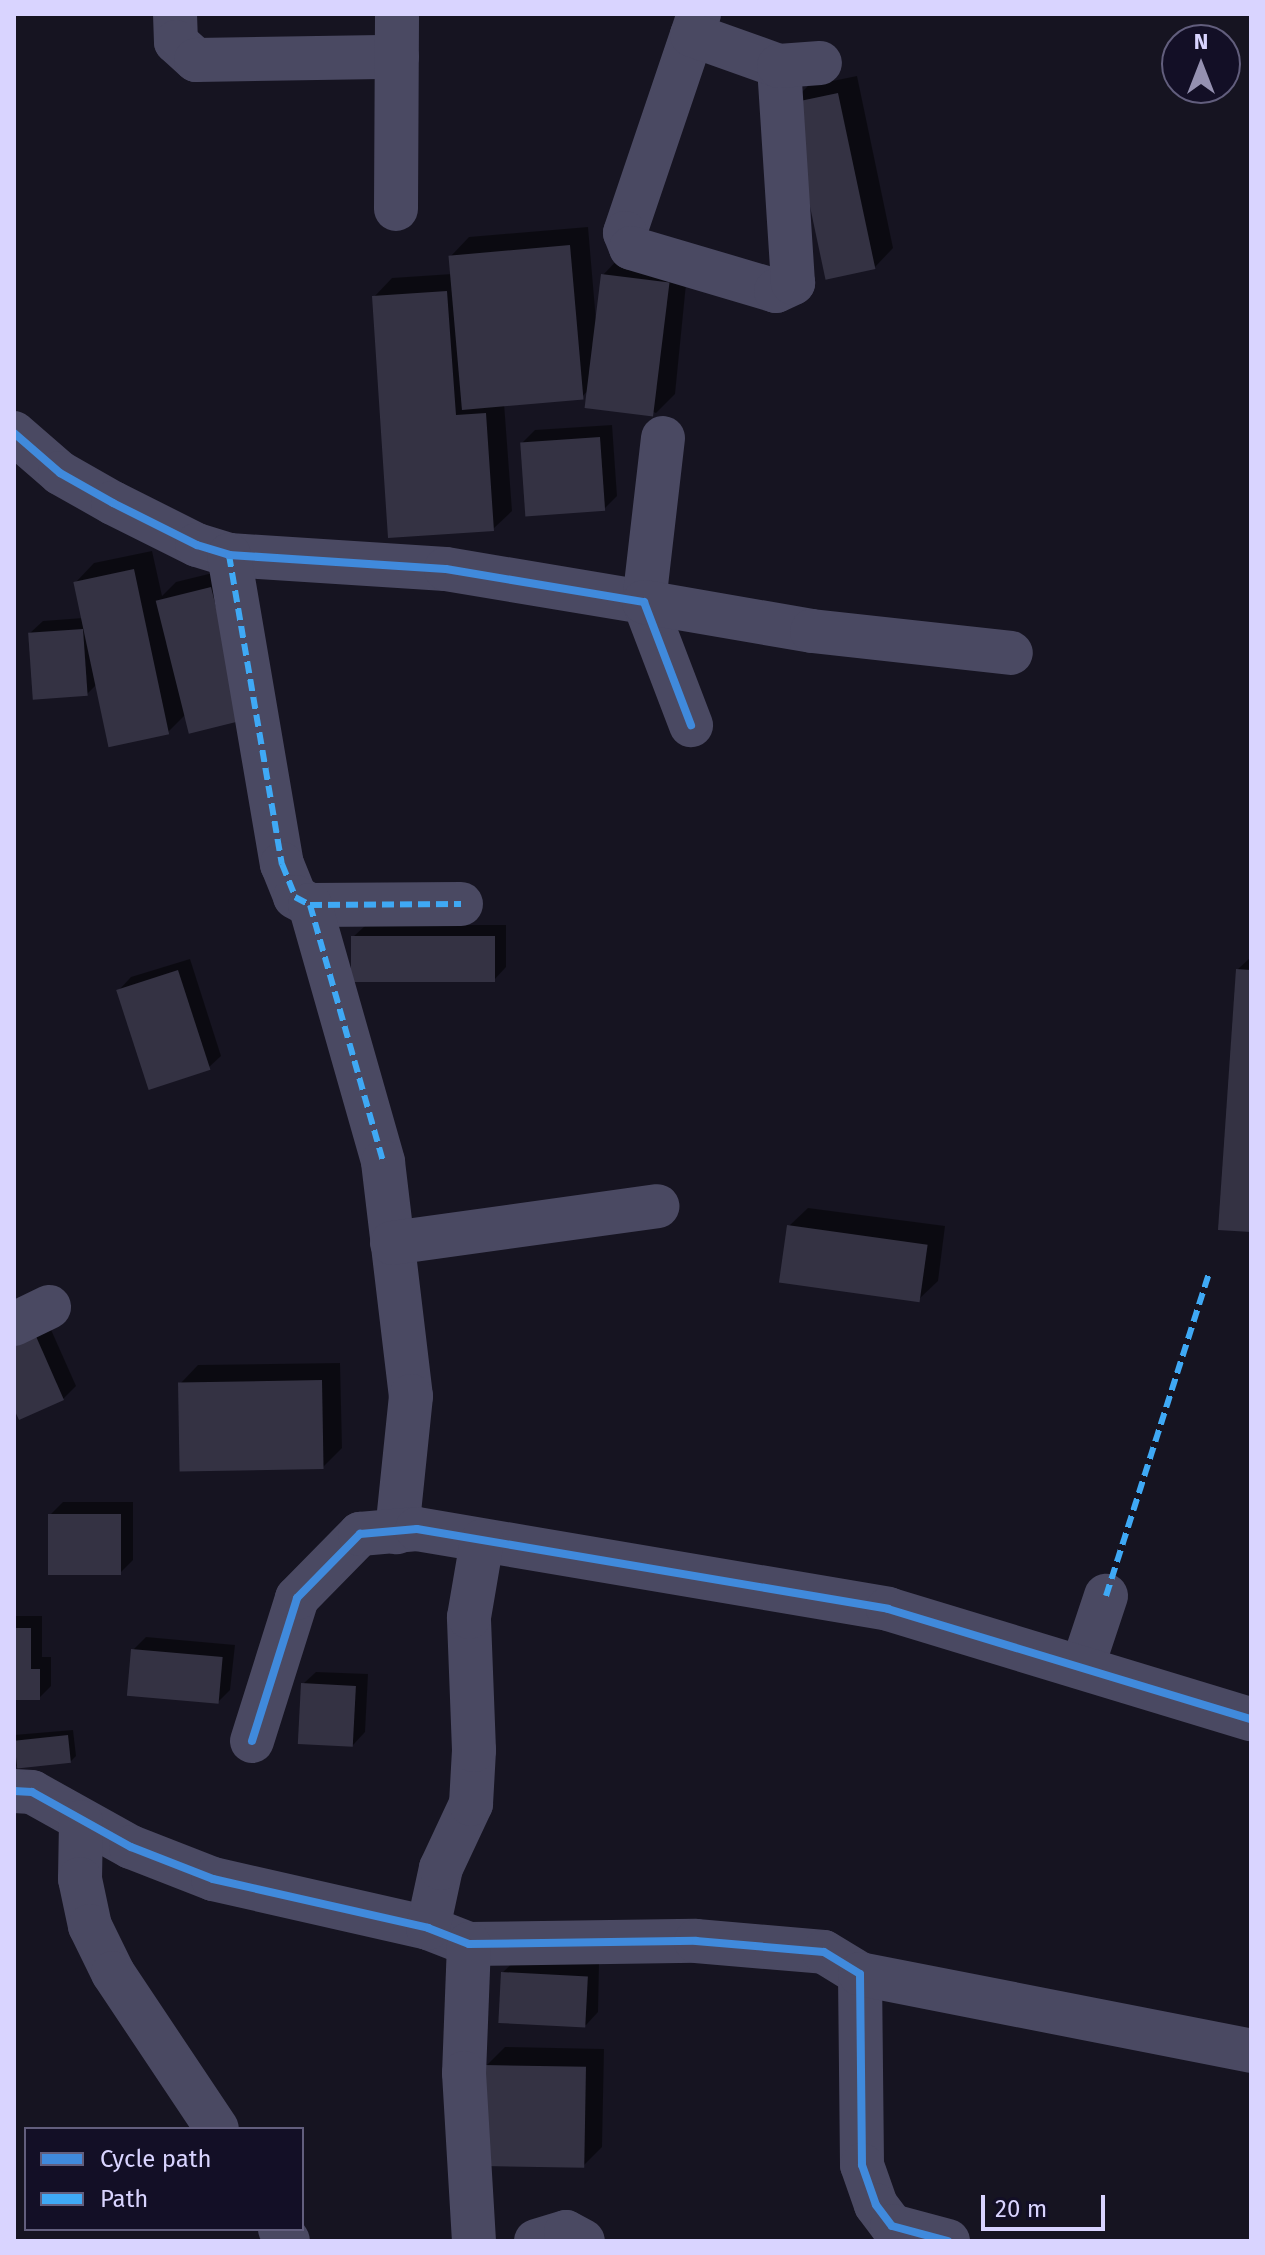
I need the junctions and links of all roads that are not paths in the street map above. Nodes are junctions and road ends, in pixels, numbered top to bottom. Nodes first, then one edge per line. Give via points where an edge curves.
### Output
1 (175, 14) edge
2 (397, 14) edge
3 (696, 24) edge
4 (397, 57) junction
5 (396, 209) dead end
6 (14, 433) edge
7 (663, 438) dead end
8 (229, 555) junction
9 (644, 602) junction
10 (1011, 653) dead end
11 (691, 725) dead end
12 (461, 904) dead end
13 (310, 905) junction
14 (657, 1206) dead end
15 (392, 1243) junction
16 (397, 1532) junction
17 (482, 1541) junction
18 (1106, 1596) dead end
19 (1083, 1665) junction
20 (1251, 1719) edge
21 (252, 1741) dead end
22 (14, 1791) edge
23 (81, 1822) junction
24 (428, 1928) junction
25 (469, 1944) junction
26 (860, 1974) junction
27 (1251, 2051) edge
28 (216, 2127) edge
29 (474, 2241) edge
30 (536, 2241) edge
31 (583, 2241) edge
32 (948, 2241) edge

1 - 4 street via 176,42 196,60
2 - 4 street
3 - 3 street via 626,242 776,291 795,276 799,64
4 - 5 street
6 - 8 street via 60,473 197,545
7 - 9 street
8 - 9 street via 446,569
8 - 13 street via 282,864 295,897
9 - 10 street via 812,631
9 - 11 street
12 - 13 street
13 - 15 street via 383,1162
14 - 15 street
15 - 16 street via 411,1396
16 - 17 street via 417,1529
16 - 21 street via 360,1534 297,1598
17 - 19 street via 888,1609
17 - 24 street via 469,1617 471,1804 441,1868
18 - 19 street
19 - 20 street
22 - 23 street via 32,1792
23 - 24 street via 213,1879
23 - 28 street via 80,1879 90,1926 113,1973
24 - 25 street
25 - 26 street via 791,1945 824,1952
25 - 29 street via 464,2073
26 - 27 street
26 - 32 street via 862,2165 876,2205 892,2226
30 - 31 street via 566,2232

